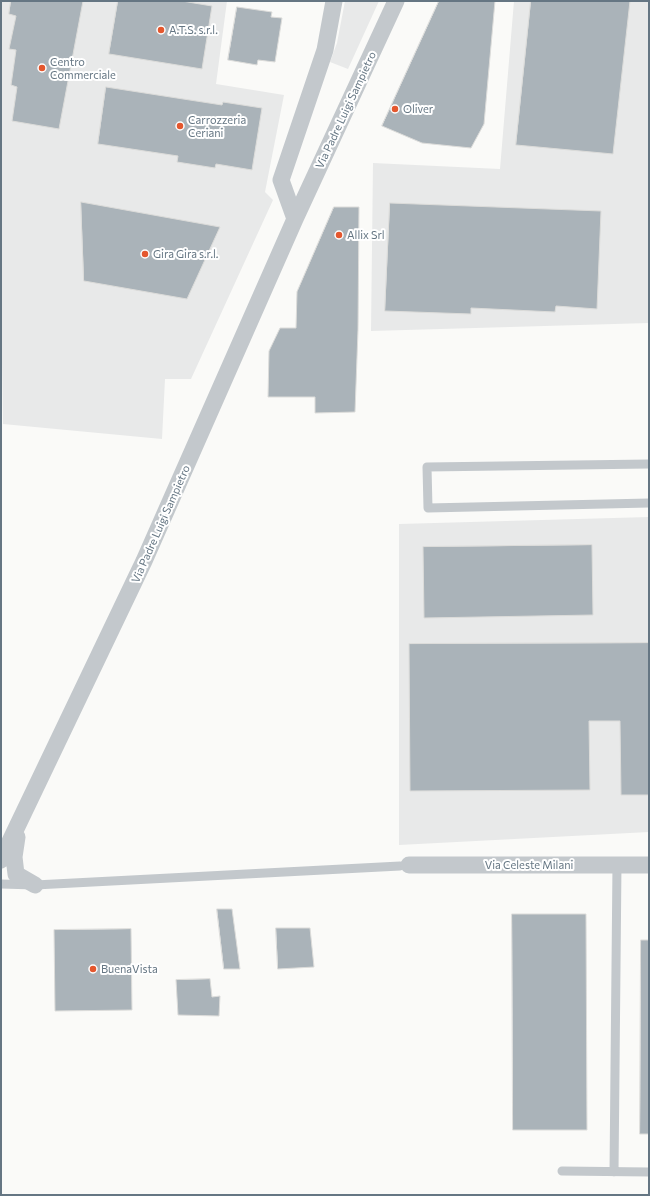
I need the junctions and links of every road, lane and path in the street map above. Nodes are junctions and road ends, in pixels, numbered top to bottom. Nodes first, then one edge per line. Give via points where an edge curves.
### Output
1 (334, 1) edge
2 (396, 1) edge
3 (295, 219) junction
4 (649, 464) edge
5 (649, 503) edge
6 (18, 825) junction
7 (1, 860) edge
8 (617, 864) junction
9 (649, 865) edge
10 (405, 866) joint
11 (1, 884) edge
12 (35, 885) junction
13 (562, 1171) dead end
14 (614, 1172) junction
15 (649, 1172) edge

1 - 3 street via 325,50 281,180
2 - 3 street, Via Padre Luigi Sampietro
3 - 6 street, Via Padre Luigi Sampietro via 193,453 92,673
4 - 5 lane via 427,467 428,508
6 - 7 street, Via Padre Luigi Sampietro
6 - 12 street, Via Padre Luigi Sampietro via 14,857 16,874
8 - 9 street, Via Celeste Milani
8 - 10 street, Via Celeste Milani
8 - 14 lane
10 - 12 lane
11 - 12 lane
13 - 14 lane
14 - 15 lane

